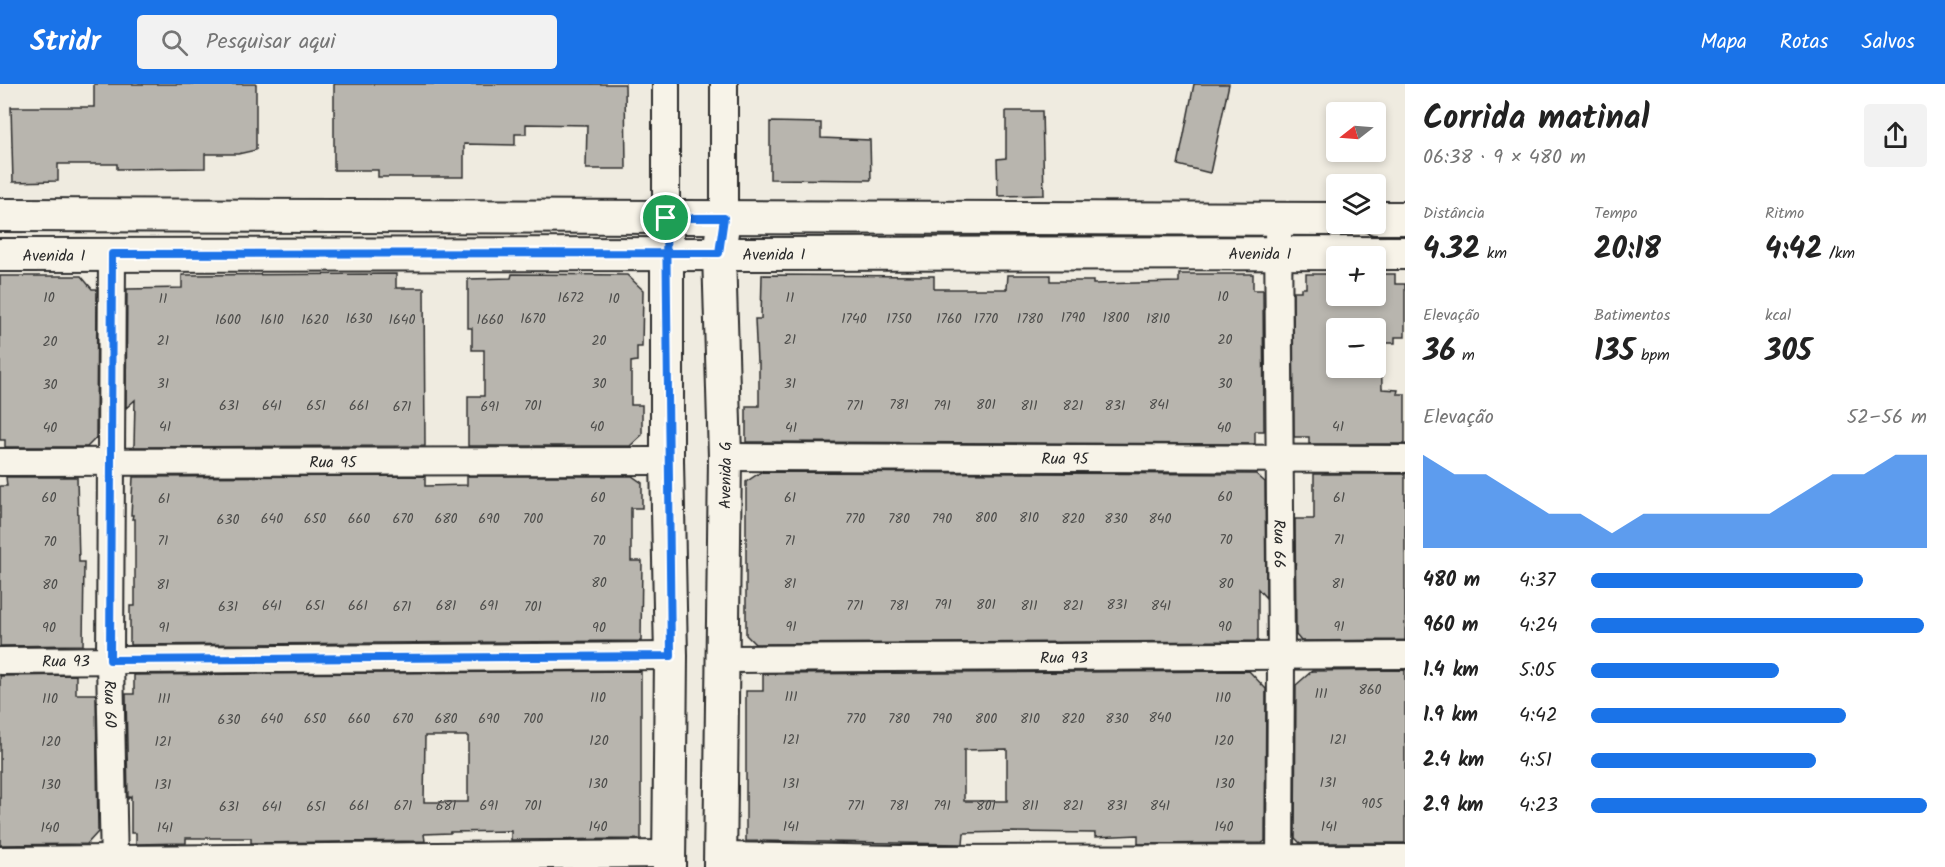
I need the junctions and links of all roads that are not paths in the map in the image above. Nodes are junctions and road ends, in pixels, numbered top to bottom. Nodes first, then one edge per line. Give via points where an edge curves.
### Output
1 (666, 84) edge
2 (724, 84) edge
3 (0, 216) edge
4 (666, 218) junction
5 (724, 218) junction
6 (1386, 218) edge
7 (1405, 218) edge
8 (1326, 219) edge
9 (1278, 220) junction
10 (667, 253) junction
11 (719, 253) junction
12 (1278, 253) junction
13 (1405, 253) edge
14 (112, 254) junction
15 (0, 255) edge
16 (724, 457) junction
17 (1281, 458) junction
18 (1405, 459) edge
19 (667, 461) junction
20 (0, 462) edge
21 (111, 462) junction
22 (1405, 655) edge
23 (671, 656) junction
24 (1281, 656) junction
25 (722, 659) junction
26 (110, 660) junction
27 (0, 661) edge
28 (1405, 858) edge
29 (0, 860) edge
30 (669, 861) edge
31 (720, 861) edge
32 (114, 863) edge
33 (1280, 863) edge

1 - 4 street
2 - 5 street, Avenida G
3 - 4 street, Avenida I
4 - 5 street, Avenida I
4 - 10 street
5 - 9 street, Avenida I
5 - 11 street, Avenida G
6 - 7 street
8 - 9 street, Avenida I
9 - 12 street, Rua 66
10 - 11 street, Avenida I
10 - 14 street, Avenida I
10 - 19 street
11 - 12 street, Avenida I
11 - 16 street, Avenida G
12 - 13 street, Avenida I
12 - 17 street, Rua 66
14 - 15 street, Avenida I
14 - 21 street, Rua 60
16 - 17 street, Rua 95
16 - 25 street, Avenida G
17 - 18 street, Rua 95
17 - 24 street, Rua 66
19 - 21 street, Rua 95
19 - 23 street
20 - 21 street, Rua 95
21 - 26 street, Rua 60
22 - 24 street, Rua 93
23 - 26 street, Rua 93
23 - 30 street
24 - 25 street, Rua 93
24 - 33 street, Rua 66
25 - 31 street, Avenida G
26 - 27 street, Rua 93
26 - 32 street, Rua 60
28 - 33 street
29 - 32 street
30 - 32 street
31 - 33 street

